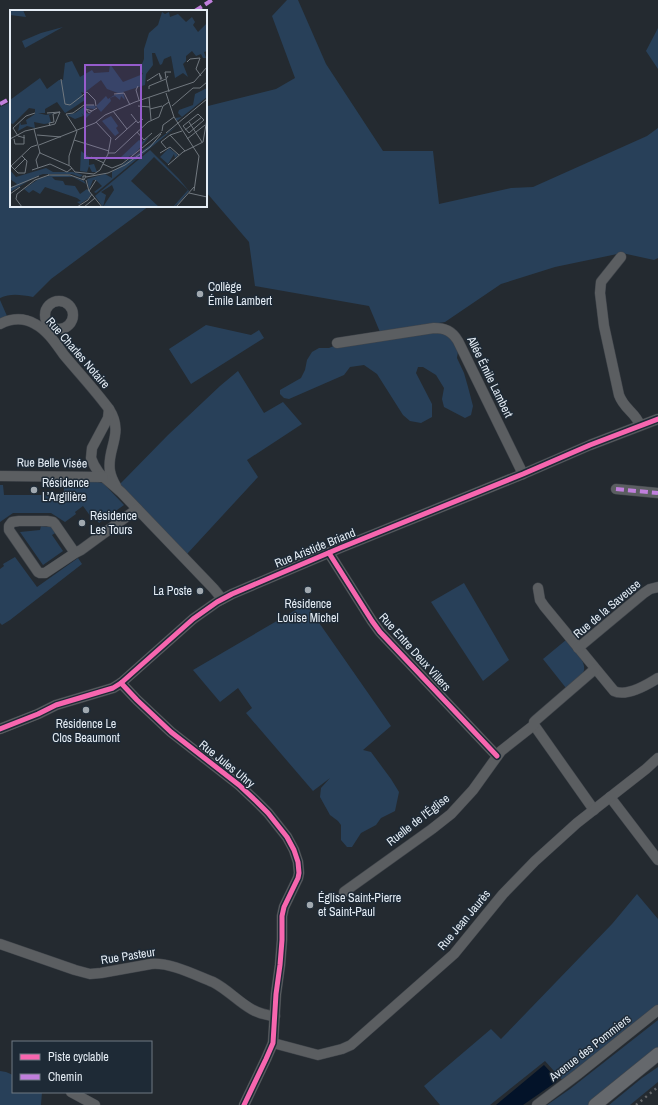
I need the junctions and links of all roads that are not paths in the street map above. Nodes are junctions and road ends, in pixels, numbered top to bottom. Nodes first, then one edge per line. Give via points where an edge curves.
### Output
1 (622, 256) dead end
2 (0, 324) edge
3 (338, 343) dead end
4 (109, 409) junction
5 (658, 419) edge
6 (640, 425) junction
7 (115, 434) junction
8 (97, 438) junction
9 (523, 474) junction
10 (0, 476) edge
11 (103, 477) junction
12 (616, 489) dead end
13 (121, 492) junction
14 (658, 493) edge
15 (137, 509) junction
16 (329, 552) junction
17 (75, 553) junction
18 (658, 587) edge
19 (538, 588) dead end
20 (222, 599) junction
21 (578, 648) junction
22 (595, 669) junction
23 (658, 678) edge
24 (121, 682) junction
25 (534, 725) junction
26 (0, 729) edge
27 (496, 756) junction
28 (658, 758) edge
29 (610, 797) junction
30 (594, 810) junction
31 (658, 860) edge
32 (344, 892) dead end
33 (0, 944) edge
34 (658, 1010) edge
35 (275, 1016) junction
36 (272, 1043) junction
37 (658, 1054) edge
38 (73, 1093) edge
39 (95, 1105) edge
40 (244, 1105) edge
41 (537, 1105) edge
42 (594, 1105) edge

1 - 6 street via 601,282 600,299 619,395 624,405 637,417
2 - 4 street, Rue Charles Notaire via 18,319 44,325
3 - 9 street, Allée Émile Lambert via 434,328 452,333
4 - 7 street, Rue Charles Notaire via 114,418
4 - 8 street, Rue Charles Notaire via 108,418
5 - 6 street, Rue Aristide Briand
6 - 9 street, Rue Aristide Briand
7 - 8 street
7 - 13 street, Rue Charles Notaire via 109,468
8 - 11 street, Rue Charles Notaire via 91,458
9 - 16 street, Rue Aristide Briand
10 - 11 street, Rue Belle Visée
11 - 13 street, Rue Charles Notaire
12 - 14 street
13 - 15 street, Rue Charles Notaire
15 - 17 street
15 - 20 street, Rue Charles Notaire
16 - 20 street, Rue Aristide Briand
16 - 27 street, Rue Entre Deux Villers via 380,632
17 - 17 street via 55,524 50,521 19,521 12,522 9,526 9,530 40,573 45,573
18 - 21 street, Rue de la Saveuse via 644,593
19 - 21 street via 542,603
20 - 24 street, Rue Aristide Briand via 193,619
21 - 22 street, Rue de la Saveuse
22 - 23 street, Rue de la Saveuse via 611,689 619,693 629,692
22 - 25 street via 536,720
24 - 26 street, Rue Aristide Briand via 108,690 56,705
24 - 35 street, Rue Jules Uhry via 171,732 250,795 268,813 294,850 299,873 297,883 282,911
25 - 27 street
25 - 30 street
27 - 32 street, Ruelle de l'Église via 473,790 451,814
28 - 29 street, Rue Jean Jaurès
29 - 30 street, Rue Jean Jaurès
29 - 31 street
30 - 36 street, Rue Jean Jaurès via 545,852 511,886 449,958 351,1045 318,1055
33 - 35 street, Rue Pasteur via 90,974 151,964 167,965 213,982 246,1006 265,1015
34 - 41 street, Avenue des Pommiers
35 - 36 street, Rue Jules Uhry
36 - 40 street, Rue Jules Uhry
37 - 42 main road
38 - 39 street

